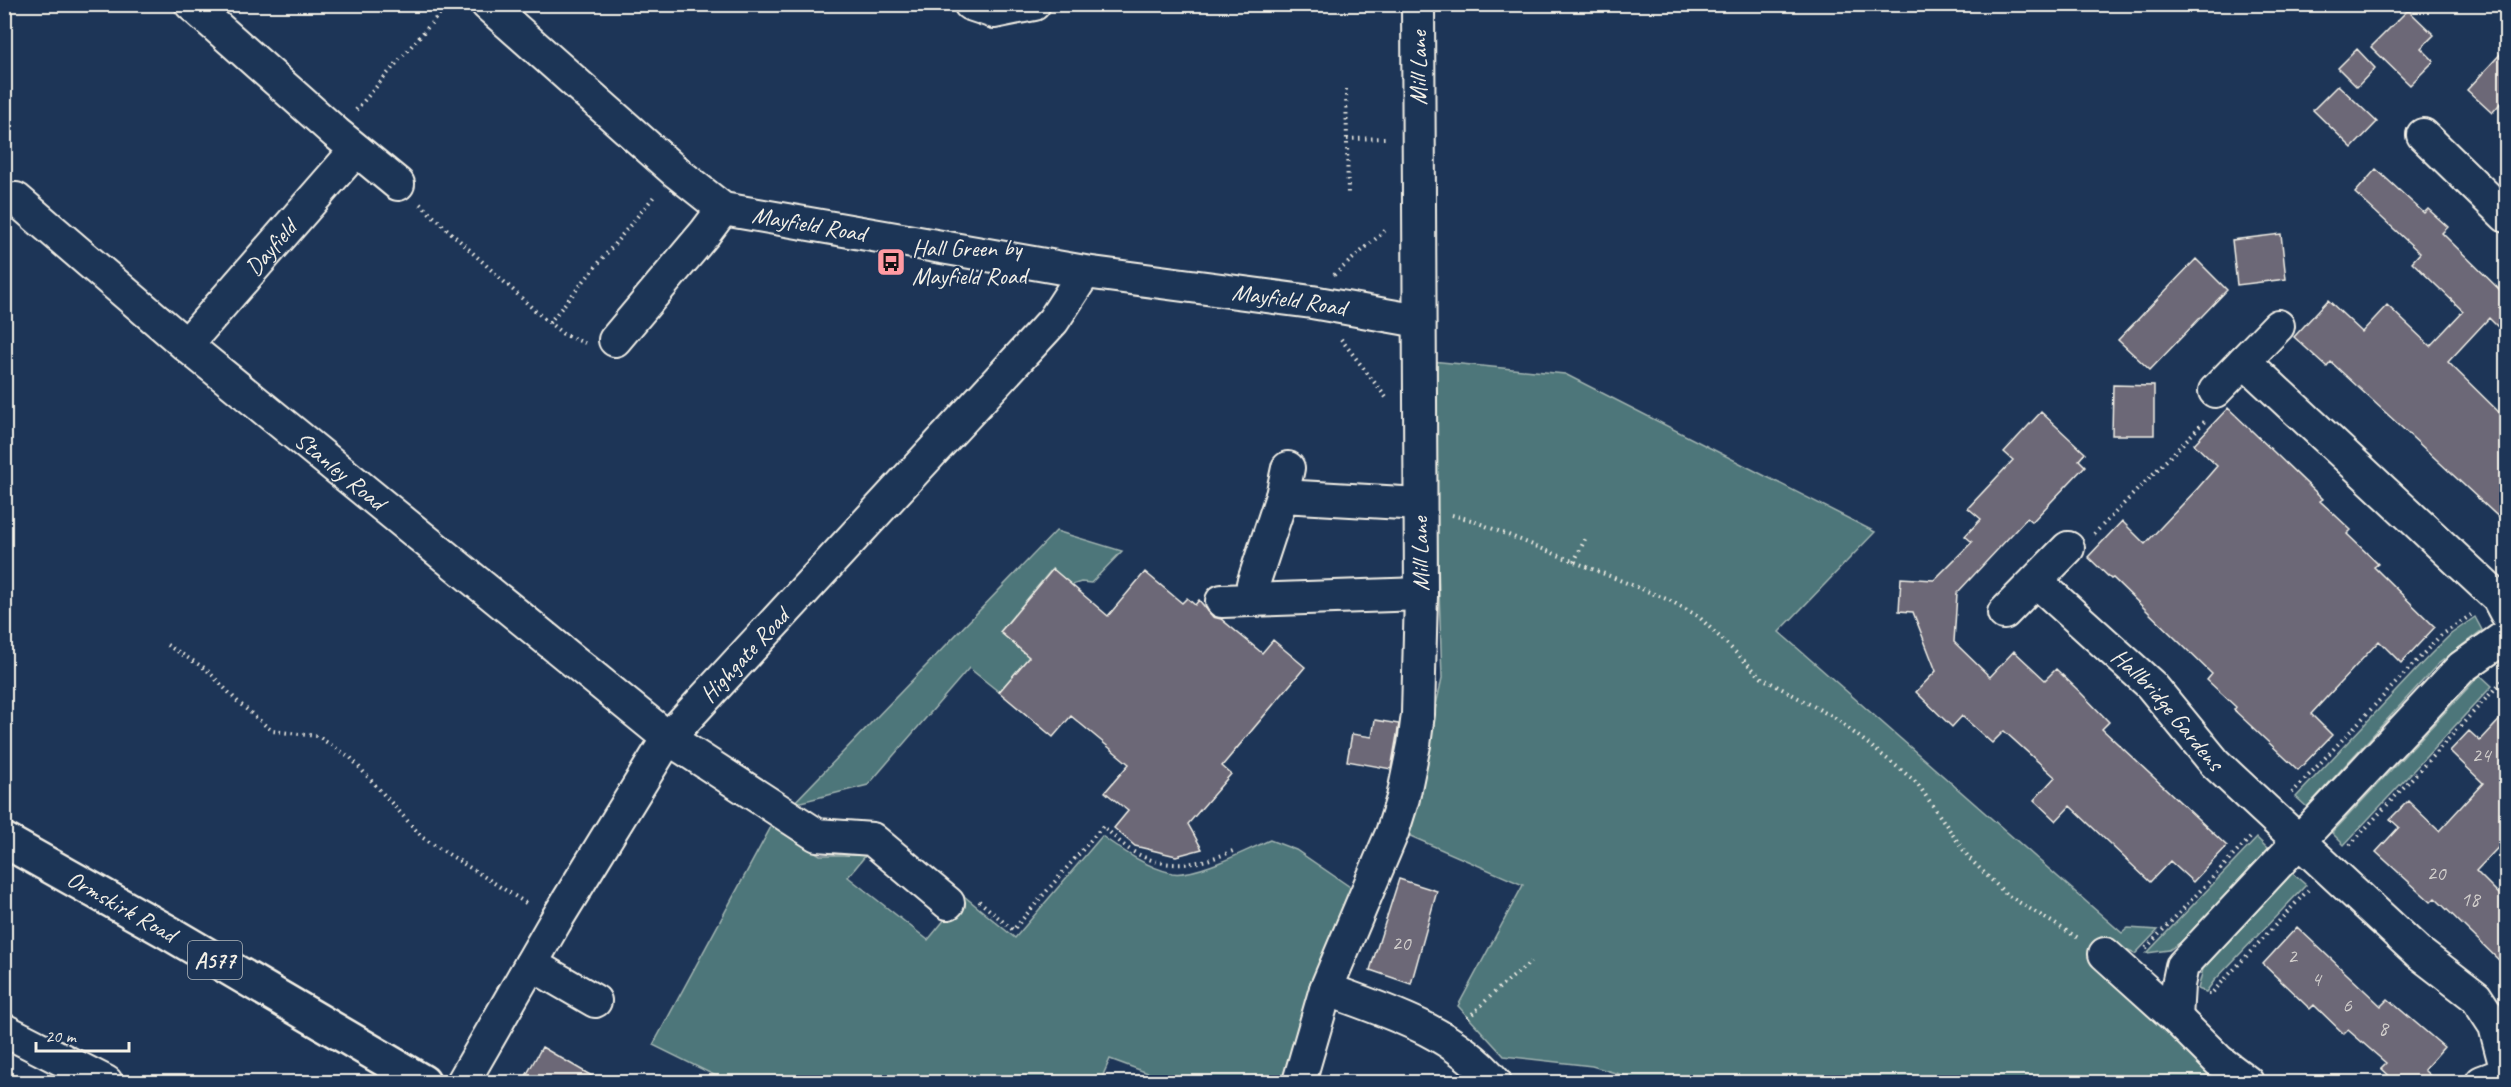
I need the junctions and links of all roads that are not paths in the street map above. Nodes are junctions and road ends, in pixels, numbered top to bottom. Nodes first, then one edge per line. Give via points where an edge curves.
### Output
1 (191, 4) edge
2 (487, 4) edge
3 (970, 4) edge
4 (1034, 4) edge
5 (1418, 4) edge
6 (2423, 135) dead end
7 (346, 142) junction
8 (398, 184) road end
9 (16, 199) dead end
10 (723, 209) junction
11 (2506, 216) edge
12 (1085, 273) junction
13 (1419, 321) junction
14 (2278, 326) dead end
15 (615, 340) road end
16 (186, 345) junction
17 (2244, 361) junction
18 (2215, 391) road end
19 (1420, 504) junction
20 (2068, 548) road end
21 (2036, 581) junction
22 (1253, 584) dead end
23 (1421, 594) junction
24 (1222, 601) dead end
25 (2502, 606) edge
26 (2004, 613) dead end
27 (2502, 647) edge
28 (668, 738) junction
29 (4, 840) edge
30 (2298, 842) junction
31 (959, 898) road end
32 (2114, 962) road end
33 (531, 964) junction
34 (1326, 989) junction
35 (596, 1001) dead end
36 (2176, 1018) junction
37 (4, 1030) edge
38 (2506, 1068) edge
39 (2506, 1073) edge
40 (106, 1083) edge
41 (423, 1083) edge
42 (463, 1083) edge
43 (1299, 1083) edge
44 (1496, 1083) edge
45 (2247, 1083) edge
46 (2482, 1083) edge

1 - 7 street
2 - 10 street, Mayfield Road
3 - 4 street via 994,12
5 - 13 street, Mill Lane
6 - 11 street
7 - 8 street
7 - 16 street, Dayfield
9 - 16 street, Stanley Road
10 - 12 street, Mayfield Road
10 - 15 street
12 - 13 street, Mayfield Road via 1308,301
12 - 28 street, Highgate Road via 1053,321
13 - 19 street, Mill Lane
14 - 17 street
16 - 28 street, Stanley Road
17 - 18 street
17 - 25 street
19 - 22 street via 1285,482
19 - 23 street, Mill Lane
20 - 21 street
21 - 26 street
21 - 30 street, Hallbridge Gardens via 2151,685 2215,763
23 - 24 street
23 - 34 street, Mill Lane via 1418,714 1403,798
27 - 30 street via 2462,667
28 - 31 street, Stanley Road via 817,835 872,839
28 - 33 street, Highgate Road
29 - 41 main road, Ormskirk Road / A577
30 - 36 street via 2182,966
30 - 38 street, Hallbridge Gardens via 2419,953 2476,997 2495,1026
32 - 36 street
33 - 35 street
33 - 42 street, Highgate Road
34 - 43 street, Mill Lane
34 - 44 street via 1413,1021 1449,1042
36 - 45 street
37 - 40 street
39 - 46 street

